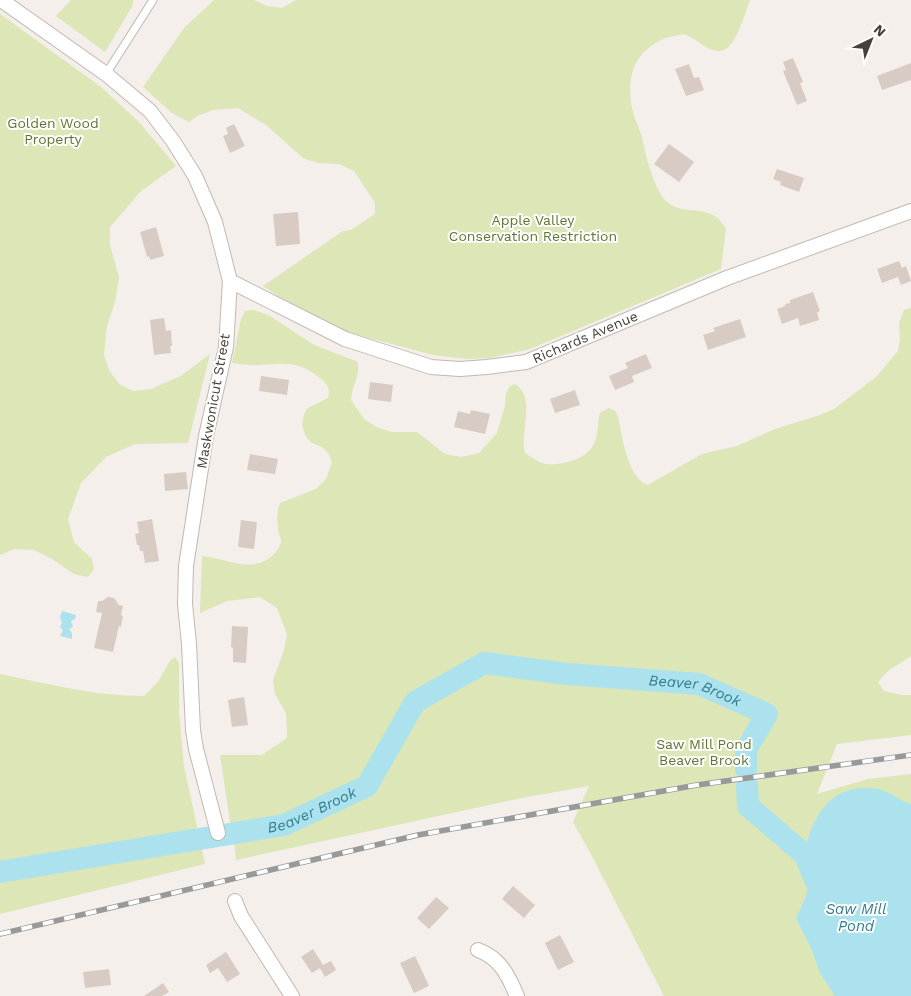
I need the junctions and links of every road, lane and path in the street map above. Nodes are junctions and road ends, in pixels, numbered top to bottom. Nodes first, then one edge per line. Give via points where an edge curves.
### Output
1 (1, 0) edge
2 (153, 0) edge
3 (106, 74) junction
4 (911, 211) edge
5 (230, 280) junction
6 (218, 832) dead end
7 (235, 901) dead end
8 (478, 950) dead end
9 (292, 996) edge
10 (517, 996) edge

1 - 3 street, Maskwonicut Street
2 - 3 lane
3 - 5 street, Maskwonicut Street via 150,111 195,176 215,222
4 - 5 street, Richards Avenue via 727,278 526,362 487,367 431,367 345,339
5 - 6 street, Maskwonicut Street via 226,347 204,445 186,566 185,604 193,730
7 - 9 street via 241,916
8 - 10 street via 490,954 511,981

